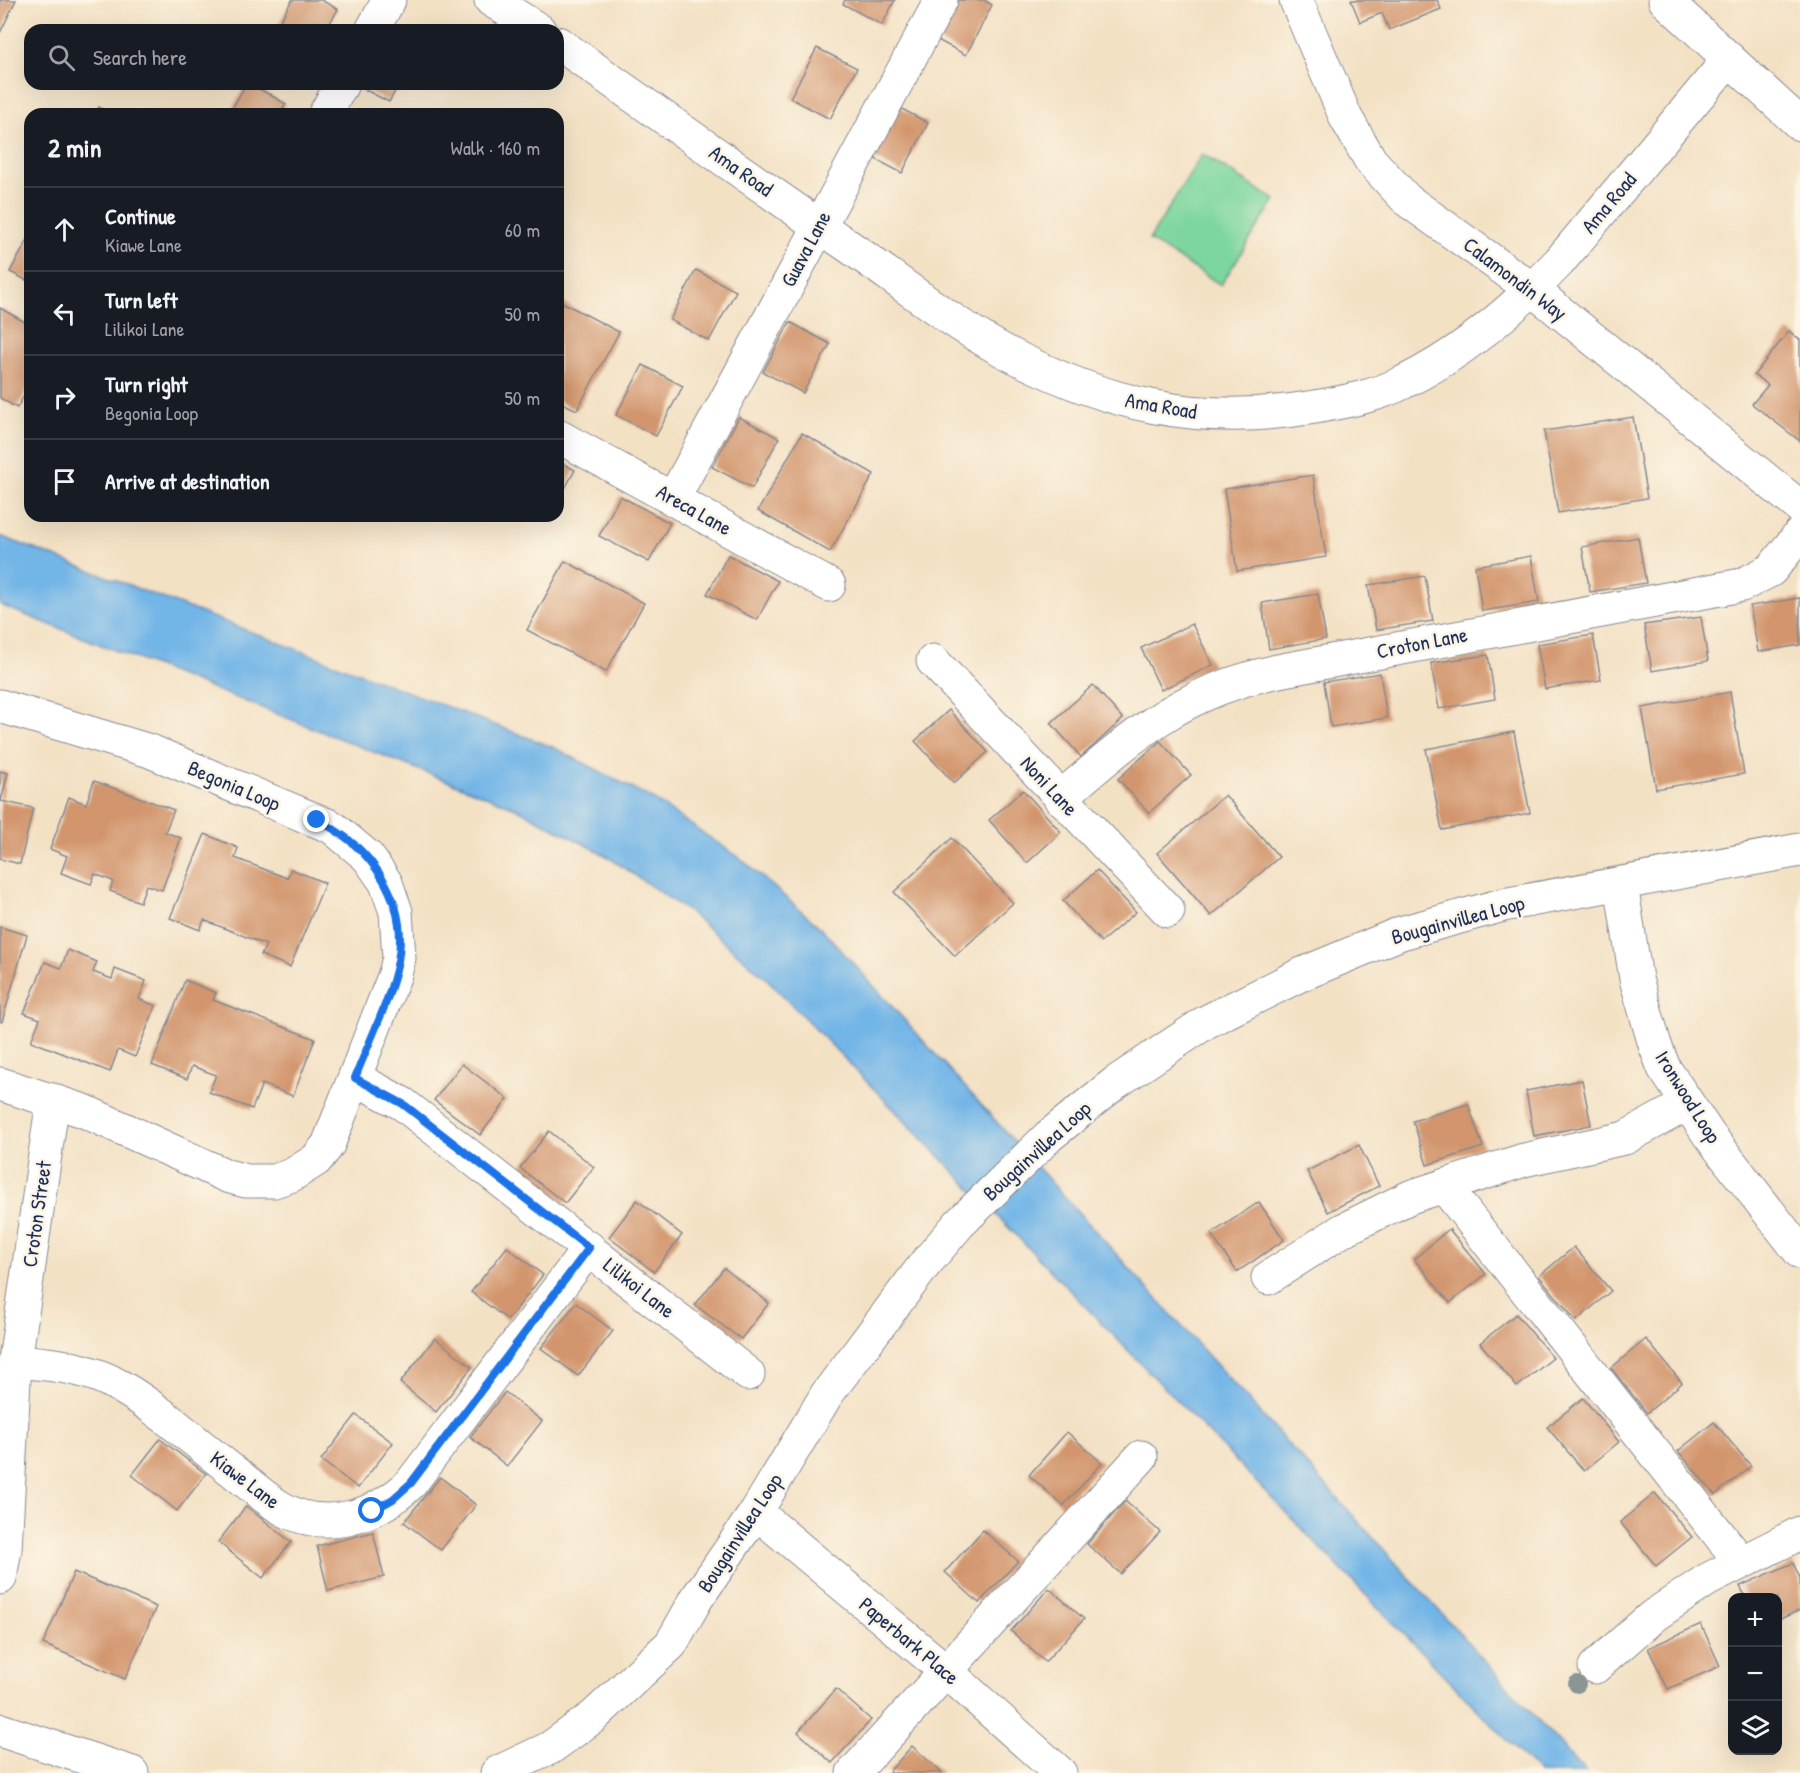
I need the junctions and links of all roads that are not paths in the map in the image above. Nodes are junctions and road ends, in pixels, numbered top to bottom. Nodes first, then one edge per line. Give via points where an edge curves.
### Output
1 (389, 0) edge
2 (491, 0) edge
3 (941, 0) edge
4 (1296, 0) edge
5 (1665, 0) edge
6 (375, 24) edge
7 (529, 24) edge
8 (564, 47) edge
9 (1729, 59) junction
10 (339, 90) edge
11 (328, 108) edge
12 (1800, 124) edge
13 (819, 225) junction
14 (1533, 290) junction
15 (564, 439) edge
16 (673, 499) junction
17 (1800, 507) edge
18 (1800, 534) edge
19 (829, 585) dead end
20 (933, 661) dead end
21 (0, 706) edge
22 (1060, 798) junction
23 (1800, 850) edge
24 (1621, 884) junction
25 (1168, 911) dead end
26 (355, 1078) junction
27 (0, 1083) edge
28 (53, 1100) junction
29 (1687, 1104) junction
30 (1444, 1186) junction
31 (589, 1248) junction
32 (1800, 1252) edge
33 (1268, 1278) dead end
34 (15, 1361) junction
35 (748, 1374) dead end
36 (1141, 1457) dead end
37 (756, 1512) junction
38 (1800, 1533) edge
39 (1740, 1561) junction
40 (0, 1578) edge
41 (1594, 1667) dead end
42 (946, 1671) junction
43 (0, 1730) edge
44 (132, 1773) edge
45 (497, 1773) edge
46 (853, 1773) edge
47 (1060, 1773) edge

1 - 6 street
2 - 7 street
3 - 13 street, Guava Lane
4 - 14 street, Calamondin Way via 1346,118 1371,161 1407,201
5 - 9 street
8 - 13 street, Ama Road
9 - 12 street
9 - 14 street, Ama Road
10 - 11 street
13 - 14 street, Ama Road via 1001,349 1095,393 1193,414 1245,415 1302,409 1350,401 1402,383 1451,354
13 - 16 street, Guava Lane
14 - 17 street, Calamondin Way
15 - 16 street, Areca Lane
16 - 19 street, Areca Lane
18 - 22 street, Croton Lane via 1771,570 1742,585 1283,670 1221,686 1164,714
20 - 22 street, Noni Lane
21 - 26 street, Begonia Loop via 150,751 332,827 368,857 392,897 400,943 395,974
22 - 25 street, Noni Lane
23 - 24 street, Bougainvillea Loop
24 - 29 street, Ironwood Loop via 1646,1016 1664,1068
24 - 37 street, Bougainvillea Loop via 1503,905 1401,933 1300,975 1206,1022 1114,1083 1049,1136 959,1224 925,1264 827,1394
26 - 28 street, Begonia Loop via 322,1153 300,1171 265,1182 227,1176
26 - 31 street, Lilikoi Lane via 403,1104
27 - 28 street, Begonia Loop
28 - 34 street, Croton Street
29 - 30 street via 1625,1138 1524,1160
29 - 32 street, Ironwood Loop
30 - 33 street via 1410,1197 1343,1230
30 - 39 street
31 - 34 street, Kiawe Lane via 411,1483 383,1506 348,1518 306,1517 277,1506 136,1396 105,1378 71,1367
31 - 35 street, Lilikoi Lane
34 - 40 street, Croton Street
36 - 42 street
37 - 42 street, Paperbark Place
37 - 45 street, Bougainvillea Loop via 671,1644 593,1717 550,1748
38 - 39 street
39 - 41 street via 1653,1616
42 - 46 street
42 - 47 street, Paperbark Place
43 - 44 street

